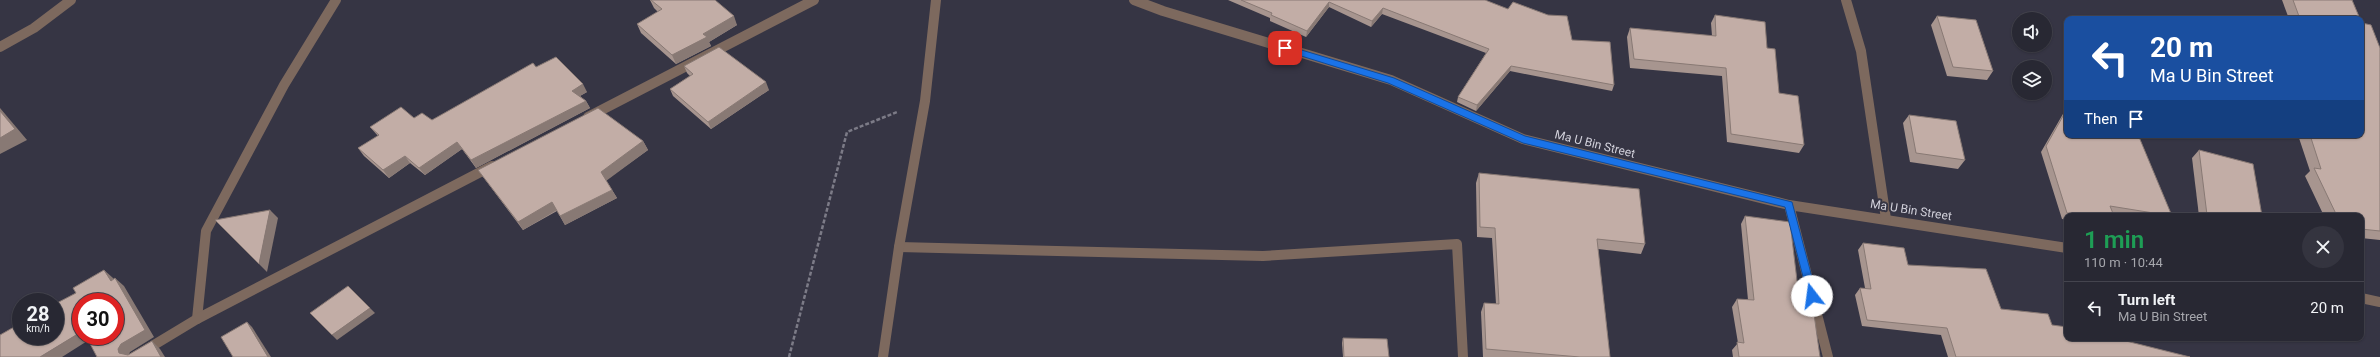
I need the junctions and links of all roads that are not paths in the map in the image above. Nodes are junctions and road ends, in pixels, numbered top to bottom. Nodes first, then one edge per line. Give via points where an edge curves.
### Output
1 (71, 0) edge
2 (336, 0) edge
3 (814, 0) edge
4 (936, 0) edge
5 (1134, 0) edge
6 (1846, 0) edge
7 (0, 47) edge
8 (580, 121) edge
9 (502, 161) edge
10 (1788, 205) junction
11 (1886, 219) junction
12 (899, 248) junction
13 (2064, 248) edge
14 (2364, 299) edge
15 (2380, 302) edge
16 (197, 319) junction
17 (134, 357) edge
18 (883, 357) edge
19 (1463, 357) edge
20 (1828, 357) edge

1 - 7 street via 34,28
2 - 16 street via 284,85 206,231
3 - 8 street
4 - 12 street via 925,101
5 - 10 street, Ma U Bin Street via 1391,80 1523,139
6 - 11 street via 1861,51
9 - 16 street
10 - 11 street, Ma U Bin Street
10 - 20 street
11 - 13 street, Ma U Bin Street
12 - 18 street
12 - 19 street via 1263,256 1457,244
14 - 15 street
16 - 17 street

